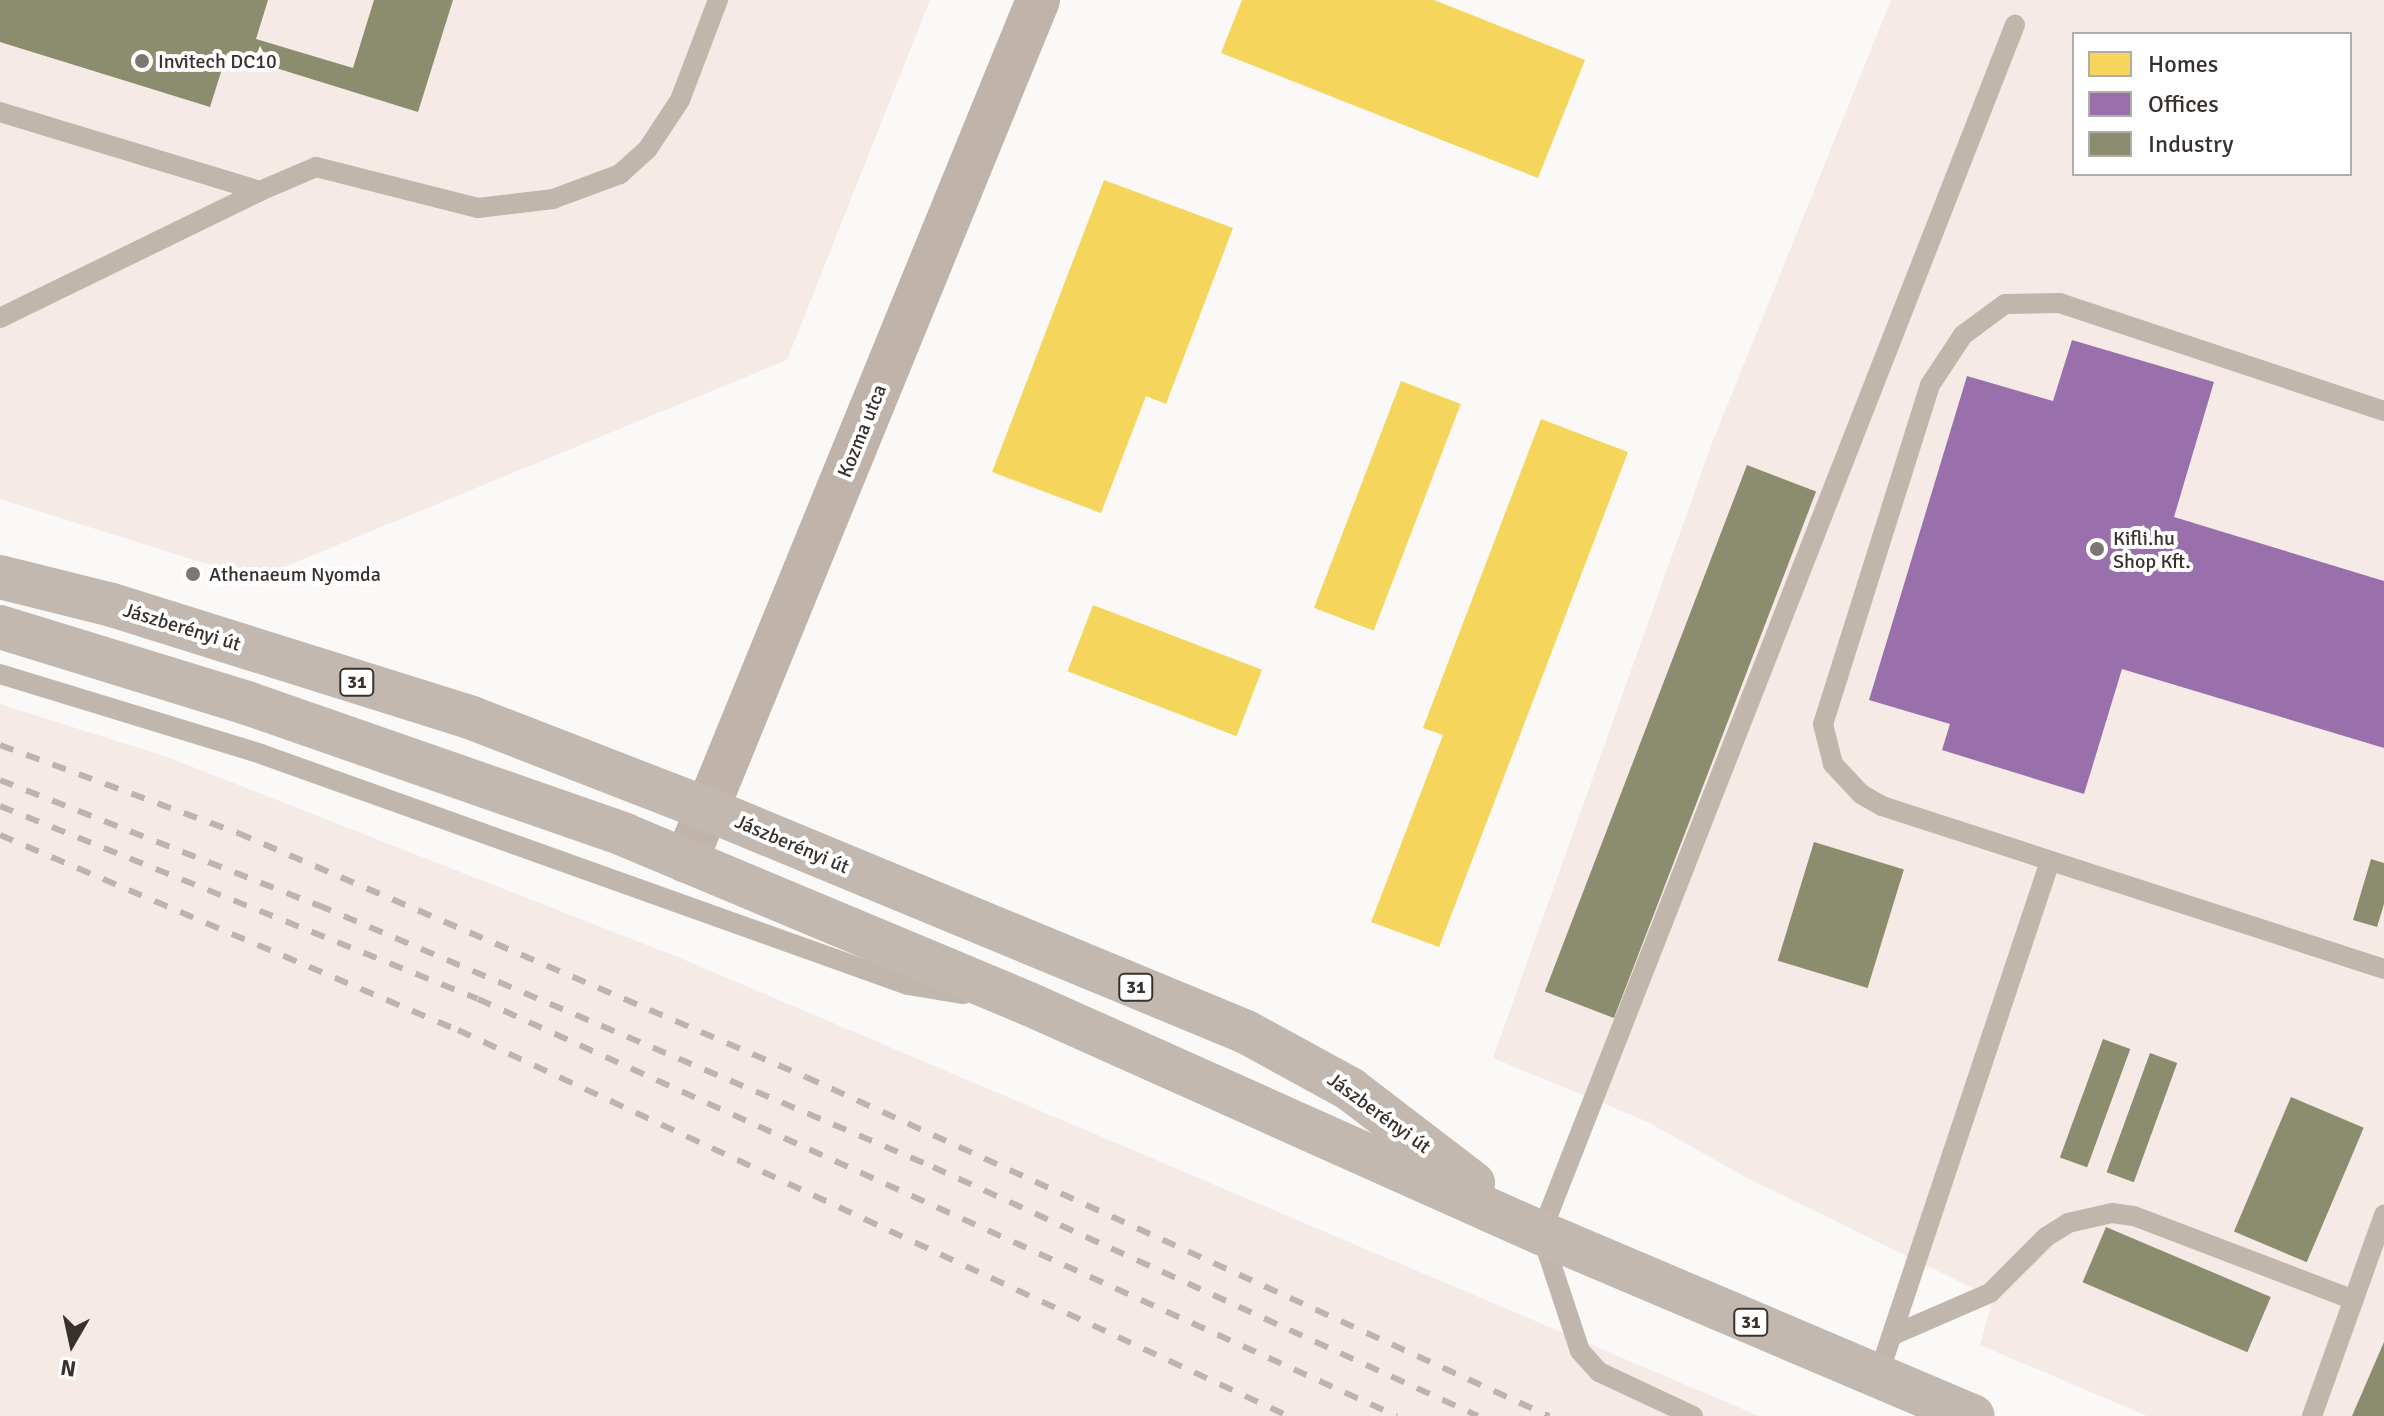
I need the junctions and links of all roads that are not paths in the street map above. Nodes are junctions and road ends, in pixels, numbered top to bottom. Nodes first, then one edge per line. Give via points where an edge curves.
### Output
1 (718, 0) edge
2 (1038, 0) edge
3 (2015, 25) dead end
4 (0, 112) edge
5 (260, 191) junction
6 (0, 318) edge
7 (2384, 411) edge
8 (0, 577) edge
9 (0, 627) edge
10 (0, 674) edge
11 (707, 809) junction
12 (686, 861) junction
13 (2049, 864) junction
14 (2384, 969) edge
15 (1029, 1004) junction
16 (2384, 1215) edge
17 (1535, 1230) junction
18 (2354, 1300) junction
19 (1893, 1335) junction
20 (1878, 1376) junction
21 (1693, 1416) edge
22 (1973, 1416) edge
23 (2312, 1416) edge

1 - 5 lane via 680,100 663,128 620,174 588,190 478,208 316,167
2 - 11 street, Kozma utca
3 - 17 lane
4 - 5 lane
5 - 6 lane
7 - 13 lane via 2060,303 2005,304 1982,317 1944,360 1930,385 1827,701 1825,743 1845,779 1882,806
8 - 11 main road, Jászberényi út / 31 via 112,605 472,718
9 - 12 main road, Jászberényi út / 31 via 440,768
10 - 15 lane, Jászberényi út via 261,754 908,985
11 - 12 street, Kozma utca
11 - 17 main road, Jászberényi út / 31 via 1246,1032 1310,1064
12 - 15 main road, Jászberényi út / 31
13 - 14 lane
13 - 19 lane
15 - 17 main road, Jászberényi út / 31
16 - 18 lane
17 - 20 main road, Jászberényi út / 31
17 - 21 lane via 1580,1351 1599,1372
18 - 19 lane via 2112,1213 2068,1223 2046,1237 1990,1293
18 - 23 lane
19 - 20 lane
20 - 22 main road, Jászberényi út / 31

